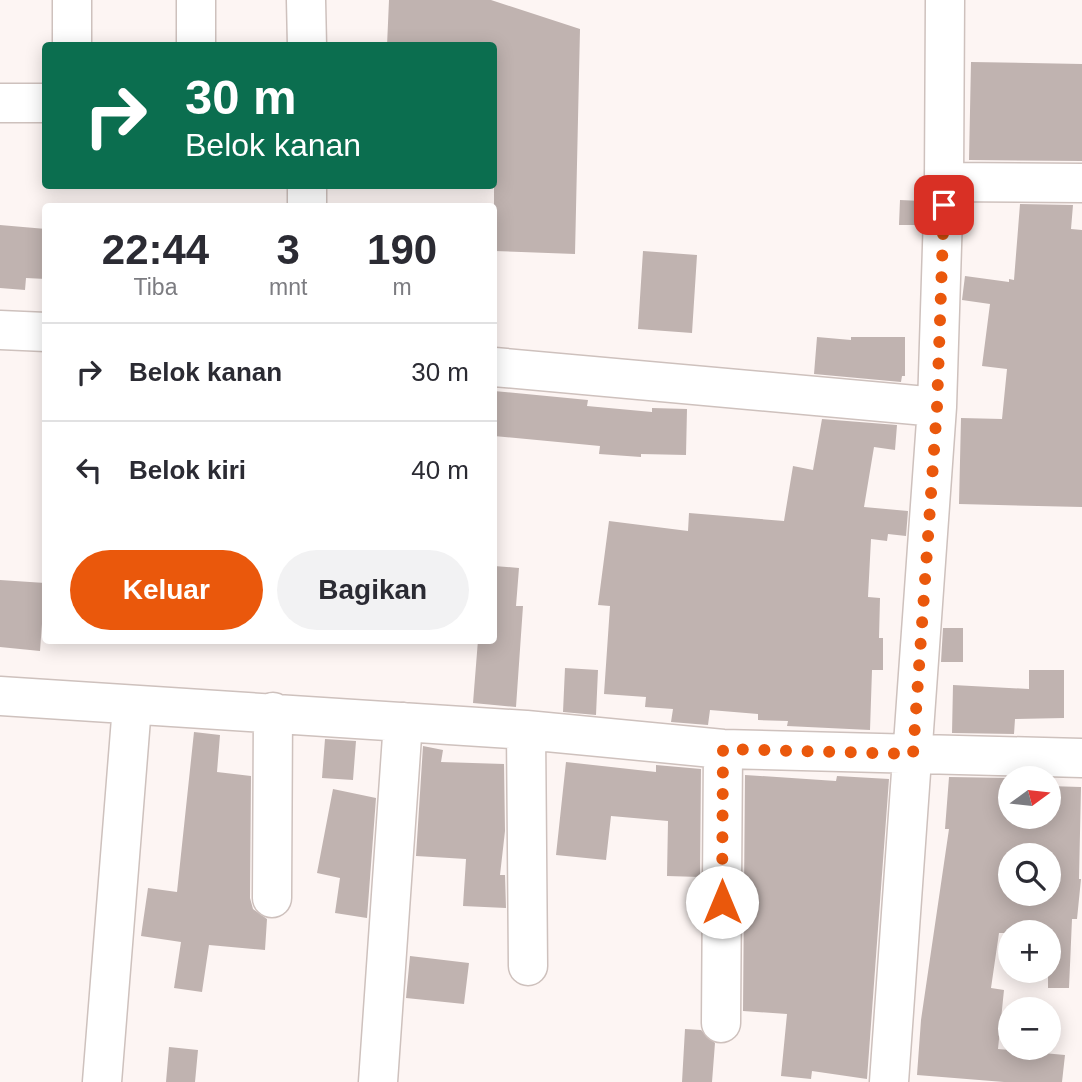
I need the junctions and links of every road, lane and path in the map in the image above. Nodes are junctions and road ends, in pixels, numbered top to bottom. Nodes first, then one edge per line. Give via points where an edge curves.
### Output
1 (72, 0) edge
2 (195, 0) edge
3 (306, 0) edge
4 (945, 0) edge
5 (72, 42) edge
6 (195, 42) edge
7 (307, 42) edge
8 (0, 103) edge
9 (42, 103) edge
10 (944, 182) junction
11 (1082, 183) edge
12 (0, 330) edge
13 (42, 332) edge
14 (497, 367) edge
15 (937, 407) junction
16 (0, 696) edge
17 (132, 706) junction
18 (273, 712) junction
19 (403, 722) junction
20 (526, 730) junction
21 (723, 749) junction
22 (913, 754) junction
23 (1082, 758) edge
24 (272, 898) dead end
25 (528, 966) dead end
26 (721, 1023) dead end
27 (102, 1082) edge
28 (378, 1082) edge
29 (889, 1082) edge

1 - 5 street
2 - 6 street
3 - 7 street
4 - 10 street
8 - 9 street
10 - 11 street
10 - 15 street
12 - 13 street
14 - 15 street
15 - 22 street
16 - 17 street
17 - 18 street
17 - 27 street
18 - 19 street
18 - 24 street
19 - 20 street
19 - 28 street
20 - 21 street
20 - 25 street
21 - 22 street
21 - 26 street
22 - 23 street
22 - 29 street

